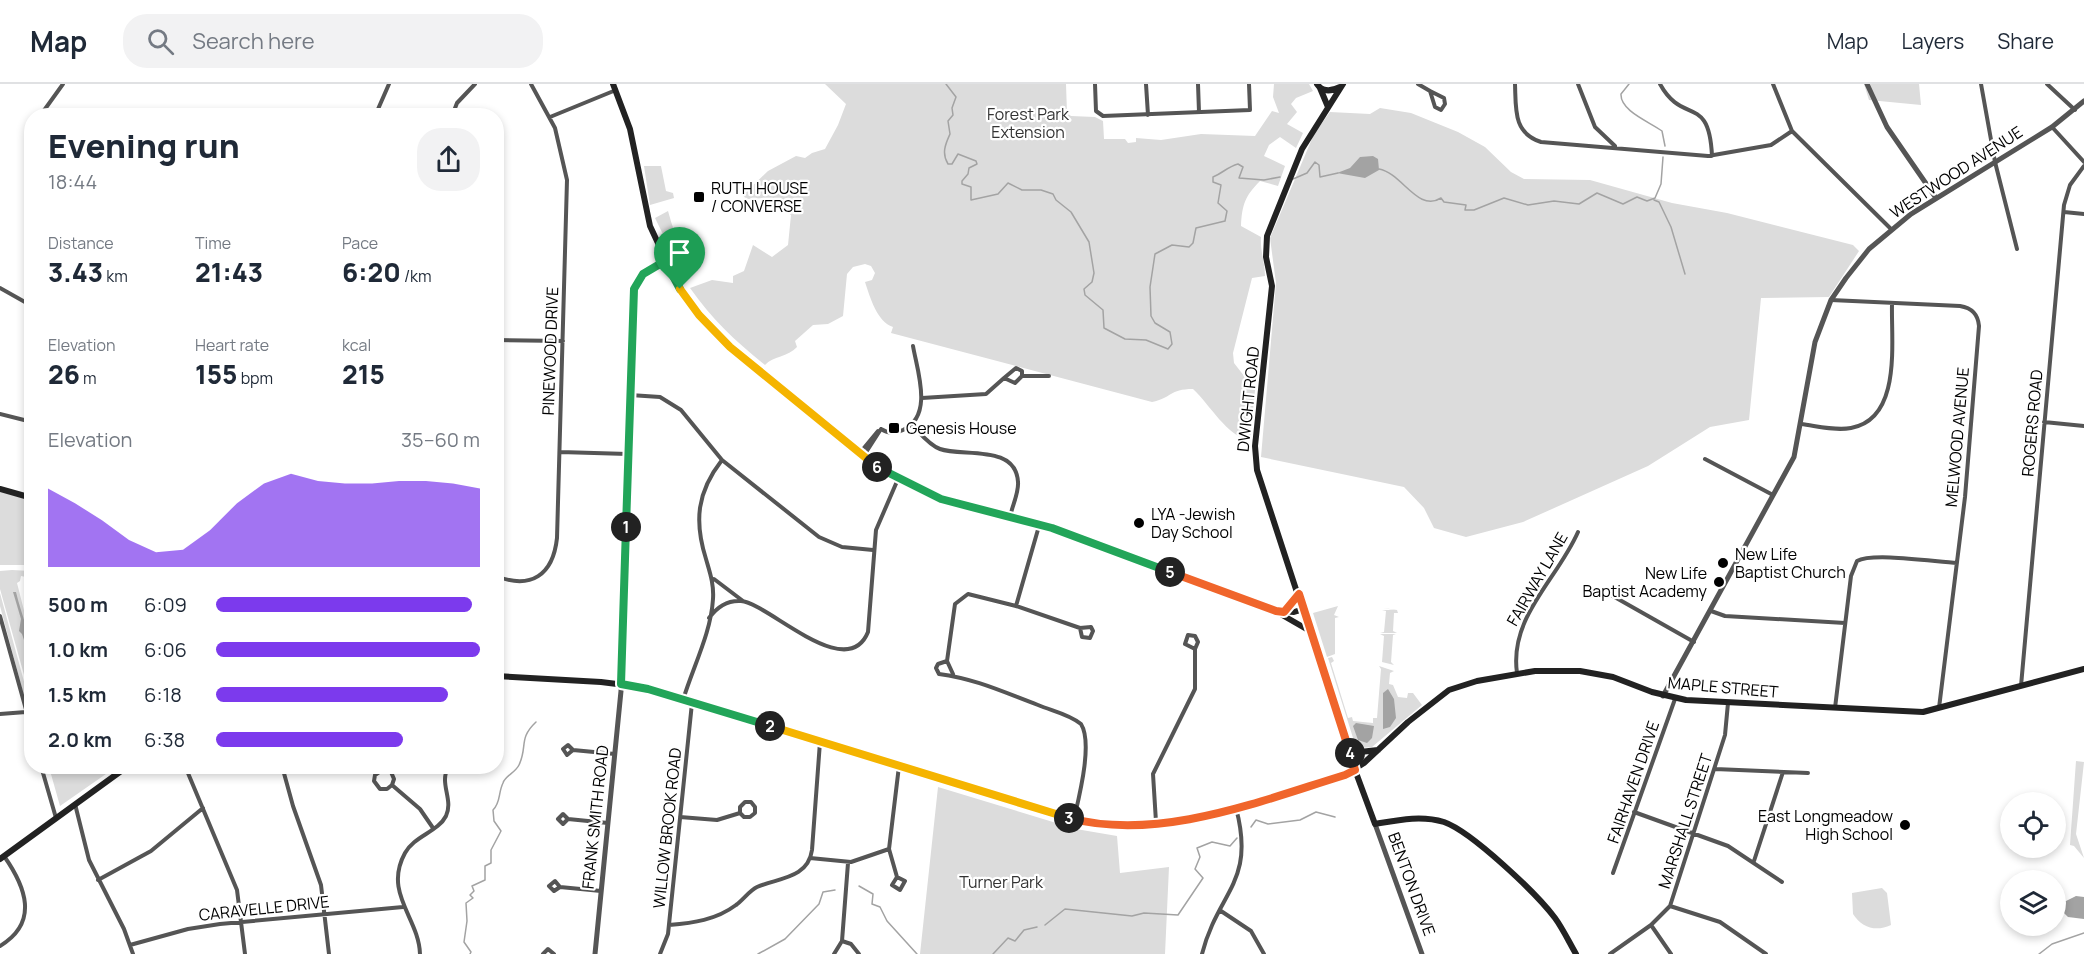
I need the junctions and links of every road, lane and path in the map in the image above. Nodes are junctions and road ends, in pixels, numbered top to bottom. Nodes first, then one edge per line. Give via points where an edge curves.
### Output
1 (63, 84) edge
2 (389, 84) edge
3 (475, 84) edge
4 (531, 84) edge
5 (1095, 84) edge
6 (1146, 84) edge
7 (1198, 84) edge
8 (1249, 84) edge
9 (1418, 84) edge
10 (1515, 84) edge
11 (1578, 84) edge
12 (1660, 84) edge
13 (1773, 84) edge
14 (1867, 84) edge
15 (1981, 84) edge
16 (2047, 84) edge
17 (1342, 85) edge
18 (1319, 86) edge
19 (614, 87) edge
20 (1430, 91) junction
21 (2084, 101) edge
22 (1328, 107) junction
23 (46, 108) edge
24 (378, 108) edge
25 (455, 108) edge
26 (2075, 110) junction
27 (1199, 112) junction
28 (1148, 115) junction
29 (550, 117) junction
30 (2052, 127) junction
31 (1792, 131) junction
32 (1616, 147) junction
33 (1712, 156) junction
34 (1995, 162) junction
35 (2084, 165) edge
36 (1936, 198) junction
37 (2064, 212) junction
38 (2084, 214) edge
39 (1891, 229) junction
40 (2017, 249) dead end
41 (665, 261) junction
42 (0, 288) edge
43 (1831, 300) junction
44 (24, 302) edge
45 (1892, 304) junction
46 (504, 340) edge
47 (563, 341) junction
48 (913, 346) dead end
49 (1022, 376) junction
50 (1049, 376) dead end
51 (1004, 378) junction
52 (630, 395) junction
53 (922, 398) junction
54 (0, 414) edge
55 (24, 420) edge
56 (2044, 422) junction
57 (1801, 424) junction
58 (912, 425) junction
59 (2084, 426) edge
60 (560, 452) junction
61 (628, 454) junction
62 (861, 456) junction
63 (1705, 459) dead end
64 (722, 460) junction
65 (898, 479) junction
66 (0, 489) edge
67 (24, 496) edge
68 (1774, 496) junction
69 (1010, 518) junction
70 (1039, 524) junction
71 (1578, 532) dead end
72 (873, 550) junction
73 (1958, 563) junction
74 (712, 575) junction
75 (504, 579) edge
76 (1299, 594) junction
77 (1611, 595) dead end
78 (743, 601) junction
79 (1016, 606) junction
80 (1304, 609) junction
81 (1276, 611) junction
82 (1711, 611) junction
83 (1284, 612) junction
84 (0, 616) edge
85 (709, 618) junction
86 (1845, 623) junction
87 (1080, 628) dead end
88 (1311, 631) junction
89 (1694, 642) junction
90 (8, 646) junction
91 (0, 647) edge
92 (1195, 649) dead end
93 (947, 661) junction
94 (2084, 669) edge
95 (1517, 673) junction
96 (954, 674) junction
97 (504, 677) edge
98 (621, 684) junction
99 (2021, 687) junction
100 (1663, 696) junction
101 (1675, 699) junction
102 (683, 700) junction
103 (692, 703) junction
104 (1728, 703) junction
105 (24, 705) edge
106 (1835, 708) junction
107 (1939, 709) junction
108 (24, 712) edge
109 (0, 714) edge
110 (1345, 739) junction
111 (820, 742) junction
112 (573, 750) dead end
113 (1379, 750) junction
114 (616, 754) junction
115 (899, 766) junction
116 (1715, 769) junction
117 (1355, 770) junction
118 (1783, 772) junction
119 (43, 774) edge
120 (117, 774) edge
121 (188, 774) edge
122 (284, 774) edge
123 (377, 774) edge
124 (392, 774) edge
125 (446, 774) edge
126 (1808, 774) dead end
127 (392, 785) junction
128 (75, 804) junction
129 (1235, 807) junction
130 (203, 808) junction
131 (1634, 812) junction
132 (740, 813) junction
133 (680, 817) junction
134 (56, 818) junction
135 (568, 819) dead end
136 (1074, 819) junction
137 (1156, 822) junction
138 (608, 823) junction
139 (1375, 824) junction
140 (433, 828) junction
141 (1695, 832) junction
142 (889, 849) junction
143 (2, 857) edge
144 (810, 858) junction
145 (1754, 861) junction
146 (848, 863) junction
147 (1613, 873) dead end
148 (897, 877) dead end
149 (98, 880) junction
150 (1782, 882) dead end
151 (560, 887) dead end
152 (601, 891) junction
153 (1670, 906) junction
154 (403, 907) junction
155 (1221, 911) junction
156 (326, 914) junction
157 (242, 921) junction
158 (1651, 925) junction
159 (669, 926) junction
160 (842, 941) junction
161 (130, 945) junction
162 (0, 946) edge
163 (133, 954) edge
164 (245, 954) edge
165 (329, 954) edge
166 (420, 954) edge
167 (543, 954) edge
168 (554, 954) edge
169 (595, 954) edge
170 (660, 954) edge
171 (834, 954) edge
172 (859, 954) edge
173 (1202, 954) edge
174 (1264, 954) edge
175 (1422, 954) edge
176 (1576, 954) edge
177 (1610, 954) edge
178 (1671, 954) edge
179 (1766, 954) edge

1 - 23 street
2 - 24 street
3 - 25 street
4 - 29 street, PINEWOOD DRIVE
5 - 28 street via 1097,114
6 - 28 street
7 - 27 street
8 - 27 street via 1250,111
9 - 20 street
10 - 32 street via 1517,119 1527,136 1544,142
11 - 32 street via 1595,127
12 - 33 street via 1677,105 1706,121
13 - 31 street
14 - 36 street via 1888,129
15 - 34 street
16 - 26 street
17 - 18 main road via 1329,91
17 - 22 main road, DWIGHT ROAD
18 - 22 main road
19 - 29 street
19 - 41 main road via 633,140 646,215
20 - 20 street via 1434,107 1441,110 1444,98
21 - 26 street, WESTWOOD AVENUE
22 - 76 main road, DWIGHT ROAD via 1298,157 1265,246 1272,286 1255,458
26 - 30 street, WESTWOOD AVENUE
27 - 28 street
29 - 47 street, PINEWOOD DRIVE via 567,180
30 - 34 street, WESTWOOD AVENUE
30 - 35 street
31 - 33 street via 1771,145
31 - 39 street
32 - 33 street
34 - 36 street, WESTWOOD AVENUE
34 - 40 street
35 - 37 street, ROGERS ROAD via 2070,185
36 - 39 street, WESTWOOD AVENUE
37 - 38 street
37 - 56 street, ROGERS ROAD
39 - 43 street, WESTWOOD AVENUE via 1859,260
41 - 52 street, FRANK SMITH ROAD via 643,274 634,289
41 - 62 main road via 689,302 716,333
42 - 44 street
43 - 45 street, MELWOOD AVENUE
43 - 57 street, WESTWOOD AVENUE via 1815,342
45 - 57 street via 1889,385 1878,412 1853,428
45 - 73 street, MELWOOD AVENUE via 1960,306 1977,317
46 - 47 street
47 - 60 street, PINEWOOD DRIVE
48 - 53 street
49 - 50 street
49 - 51 street via 1015,383
49 - 51 street via 1016,368
51 - 53 street via 986,394
52 - 61 street, FRANK SMITH ROAD
52 - 64 street via 660,398 681,410
53 - 58 street
54 - 55 street
56 - 59 street
56 - 99 street, ROGERS ROAD
57 - 68 street, WESTWOOD AVENUE via 1794,457
58 - 62 street via 894,433 881,429
58 - 69 street via 940,449 993,455 1008,462 1018,480
60 - 61 street
60 - 75 street, PINEWOOD DRIVE via 556,538 551,562 539,576 527,581
61 - 98 street, FRANK SMITH ROAD
62 - 65 main road
63 - 68 street
64 - 72 street via 824,540 852,549
64 - 74 street via 706,483 700,503 701,539
65 - 69 main road via 947,501
65 - 72 street via 880,517
66 - 67 main road
68 - 82 street, WESTWOOD AVENUE
69 - 70 main road
70 - 79 street
70 - 81 main road
71 - 95 street, FAIRWAY LANE via 1528,614 1516,642
72 - 78 street via 868,632 854,646 845,648 814,641
73 - 86 street via 1863,558 1854,565
73 - 107 street, MELWOOD AVENUE
74 - 78 street via 720,586
74 - 85 street
76 - 80 main road, DWIGHT ROAD
76 - 83 main road
77 - 89 street
78 - 85 street via 723,604
79 - 87 street
79 - 93 street via 975,594 965,594 957,600
80 - 83 main road
80 - 88 main road, DWIGHT ROAD
81 - 83 main road
81 - 88 main road
82 - 86 street via 1725,616
82 - 89 street, WESTWOOD AVENUE
84 - 90 street
85 - 102 street
86 - 106 street
88 - 110 main road, DWIGHT ROAD
89 - 100 street, WESTWOOD AVENUE
90 - 91 street
90 - 105 street
92 - 137 street via 1195,689 1153,774
93 - 96 street
93 - 96 street via 938,664 937,671
94 - 99 main road, MAPLE STREET
95 - 100 main road, MAPLE STREET via 1580,671 1613,677
95 - 113 main road, MAPLE STREET via 1455,686
96 - 136 street via 1081,724 1085,741 1081,793
97 - 98 main road
98 - 102 main road
98 - 114 street, FRANK SMITH ROAD
99 - 107 main road, MAPLE STREET
100 - 101 main road, MAPLE STREET
101 - 104 main road, MAPLE STREET
101 - 131 street, FAIRHAVEN DRIVE
102 - 103 main road
103 - 111 main road
103 - 133 street, WILLOW BROOK ROAD
104 - 106 main road, MAPLE STREET
104 - 116 street, MARSHALL STREET via 1725,735
106 - 107 main road, MAPLE STREET via 1910,712
108 - 109 street
110 - 113 main road via 1360,752
110 - 117 main road, DWIGHT ROAD
111 - 115 main road
111 - 144 street
112 - 114 street
113 - 117 main road, MAPLE STREET
114 - 138 street, FRANK SMITH ROAD
115 - 136 main road
115 - 142 street
116 - 118 street
116 - 141 street, MARSHALL STREET
117 - 129 main road
117 - 139 main road, DWIGHT ROAD
118 - 126 street
118 - 145 street
119 - 134 street
120 - 128 main road
121 - 130 street
122 - 156 street via 321,884
123 - 127 street via 374,781 378,787 387,789
124 - 127 street
125 - 140 street via 448,810
127 - 140 street via 420,809
128 - 134 main road
128 - 149 street via 86,852
129 - 137 main road
129 - 155 street via 1242,829 1243,852 1240,873
130 - 149 street via 151,851
130 - 157 street via 235,883
131 - 141 street
131 - 147 street, FAIRHAVEN DRIVE
132 - 132 street via 743,803 754,805 752,816
132 - 133 street via 717,820
133 - 159 street, WILLOW BROOK ROAD
134 - 143 main road
135 - 138 street
136 - 137 main road via 1116,825
138 - 152 street, FRANK SMITH ROAD
139 - 175 street, BENTON DRIVE
139 - 176 main road via 1415,818 1454,827 1540,902 1555,918
140 - 154 street via 414,842 403,857 399,883
141 - 145 street
141 - 153 street, MARSHALL STREET
142 - 146 street
142 - 148 street
143 - 162 street via 21,880 25,910 17,931
144 - 146 street
144 - 159 street via 794,874 756,888 723,913
145 - 150 street
146 - 160 street
149 - 161 street
151 - 152 street
152 - 169 street, FRANK SMITH ROAD
153 - 158 street, MARSHALL STREET
153 - 179 street via 1720,922
154 - 156 street, CARAVELLE DRIVE
154 - 166 street via 415,927
155 - 173 street
155 - 174 street via 1251,931
156 - 157 street, CARAVELLE DRIVE
156 - 165 street
157 - 161 street, CARAVELLE DRIVE via 188,928
157 - 164 street
158 - 177 street, MARSHALL STREET
158 - 178 street
159 - 170 street, WILLOW BROOK ROAD
160 - 171 street
160 - 172 street via 851,944
161 - 163 street
167 - 168 street via 548,949

